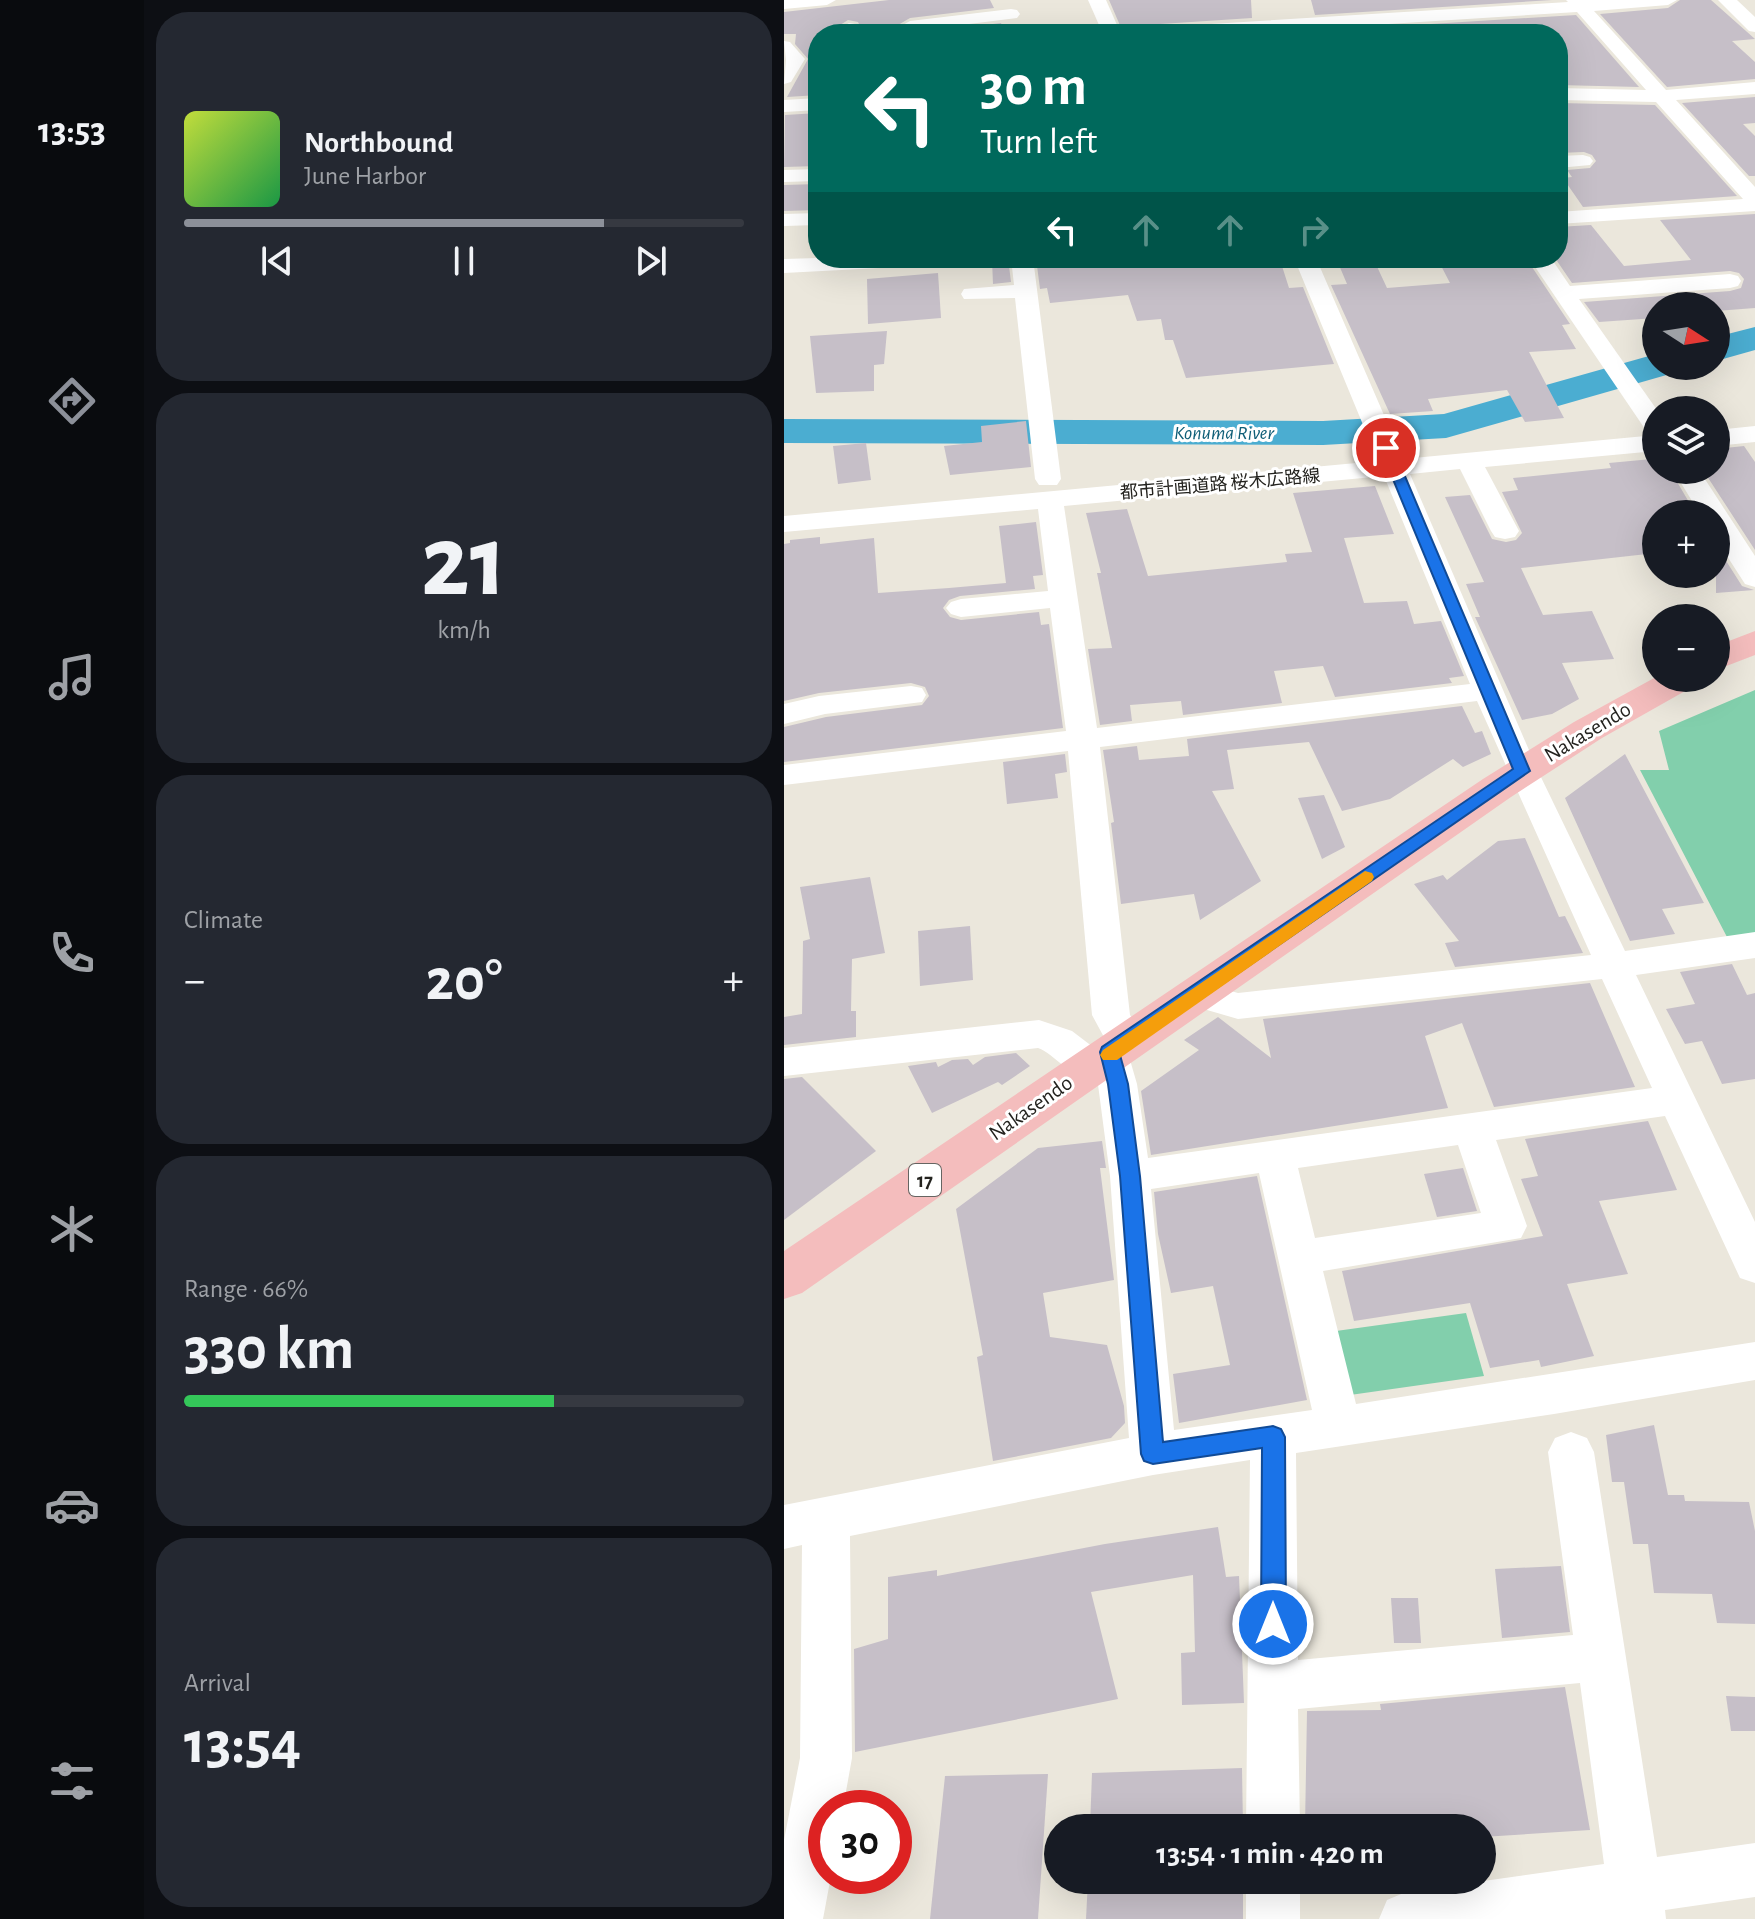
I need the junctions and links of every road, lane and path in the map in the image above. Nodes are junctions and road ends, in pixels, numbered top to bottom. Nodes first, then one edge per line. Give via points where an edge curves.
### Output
1 (827, 0) edge
2 (1097, 0) edge
3 (1422, 0) edge
4 (1668, 0) edge
5 (1727, 0) edge
6 (1577, 3) edge
7 (784, 4) edge
8 (1516, 11) junction
9 (925, 24) edge
10 (1016, 24) edge
11 (1108, 24) edge
12 (1436, 24) edge
13 (1448, 24) edge
14 (1526, 24) edge
15 (1755, 27) edge
16 (786, 49) edge
17 (808, 52) edge
18 (784, 78) edge
19 (1755, 88) edge
20 (1568, 94) edge
21 (1659, 96) junction
22 (808, 105) edge
23 (784, 106) edge
24 (1583, 161) dead end
25 (1568, 162) edge
26 (808, 173) edge
27 (784, 176) edge
28 (1755, 203) edge
29 (1568, 217) edge
30 (808, 219) edge
31 (784, 220) edge
32 (808, 265) edge
33 (784, 266) edge
34 (1023, 268) edge
35 (1309, 268) edge
36 (1547, 268) edge
37 (1730, 281) dead end
38 (1026, 291) junction
39 (1564, 293) junction
40 (972, 294) dead end
41 (1642, 412) edge
42 (1755, 417) edge
43 (1730, 418) edge
44 (1642, 432) edge
45 (1642, 433) edge
46 (1755, 434) edge
47 (1730, 437) edge
48 (1385, 443) junction
49 (1468, 460) junction
50 (1049, 490) junction
51 (784, 504) edge
52 (784, 524) edge
53 (1505, 531) dead end
54 (1730, 539) edge
55 (1755, 578) edge
56 (1064, 598) junction
57 (961, 608) dead end
58 (1755, 642) edge
59 (1730, 653) edge
60 (1487, 691) junction
61 (1657, 692) edge
62 (911, 695) dead end
63 (784, 714) edge
64 (1083, 738) junction
65 (1522, 771) junction
66 (784, 775) edge
67 (1755, 945) edge
68 (1615, 965) junction
69 (1196, 994) junction
70 (1109, 1052) junction
71 (784, 1062) edge
72 (1678, 1099) junction
73 (1472, 1127) junction
74 (1275, 1155) junction
75 (1130, 1176) junction
76 (1299, 1258) junction
77 (1755, 1266) edge
78 (784, 1278) edge
79 (1755, 1361) edge
80 (1338, 1425) junction
81 (1273, 1437) junction
82 (1571, 1452) dead end
83 (1153, 1454) junction
84 (805, 1524) edge
85 (1601, 1657) junction
86 (1273, 1687) junction
87 (1273, 1814) edge
88 (1755, 1870) edge
89 (1273, 1894) edge
90 (1637, 1903) edge
91 (1416, 1918) edge
92 (796, 1919) edge
93 (1273, 1919) edge

1 - 7 street
2 - 11 street
3 - 12 street
4 - 6 street
5 - 15 street
6 - 8 street
6 - 21 street
8 - 13 street
8 - 14 street
9 - 10 street via 1010,13
16 - 17 street
16 - 18 street via 796,59
19 - 21 street
20 - 21 street
21 - 28 street
22 - 23 street
24 - 25 street
26 - 27 street
28 - 29 street
30 - 31 street
32 - 33 street
34 - 38 street
35 - 48 street
36 - 39 street
37 - 39 street
38 - 40 street
38 - 50 street
39 - 41 street
42 - 43 street
44 - 48 street, 都市計画道路 桜木広路線
45 - 49 street, 都市計画道路 桜木広路線
46 - 47 street
48 - 49 street, 都市計画道路 桜木広路線
48 - 50 street, 都市計画道路 桜木広路線
48 - 60 street
49 - 53 street
50 - 51 street, 都市計画道路 桜木広路線
50 - 52 street, 都市計画道路 桜木広路線
50 - 56 street
54 - 55 street
56 - 57 street
56 - 64 street
58 - 59 highway
60 - 64 street
60 - 65 street
61 - 65 highway, Nakasendo / 17
62 - 63 street
64 - 66 street
64 - 70 street via 1114,1025
65 - 68 street
65 - 69 highway, Nakasendo / 17
67 - 68 street
68 - 69 street via 1238,1006
68 - 72 street
69 - 70 highway, Nakasendo / 17
70 - 71 street via 1024,1033
70 - 75 street
70 - 78 highway, Nakasendo / 17
72 - 73 street
72 - 77 street
73 - 74 street
73 - 76 street via 1506,1226
74 - 75 street
74 - 76 street
75 - 83 street
76 - 80 street
79 - 80 street
80 - 81 street
81 - 83 street
81 - 86 street
82 - 85 street
83 - 84 street
84 - 92 street via 826,1758
85 - 86 street
85 - 90 street
86 - 87 street
88 - 90 street
89 - 93 street
90 - 91 street

